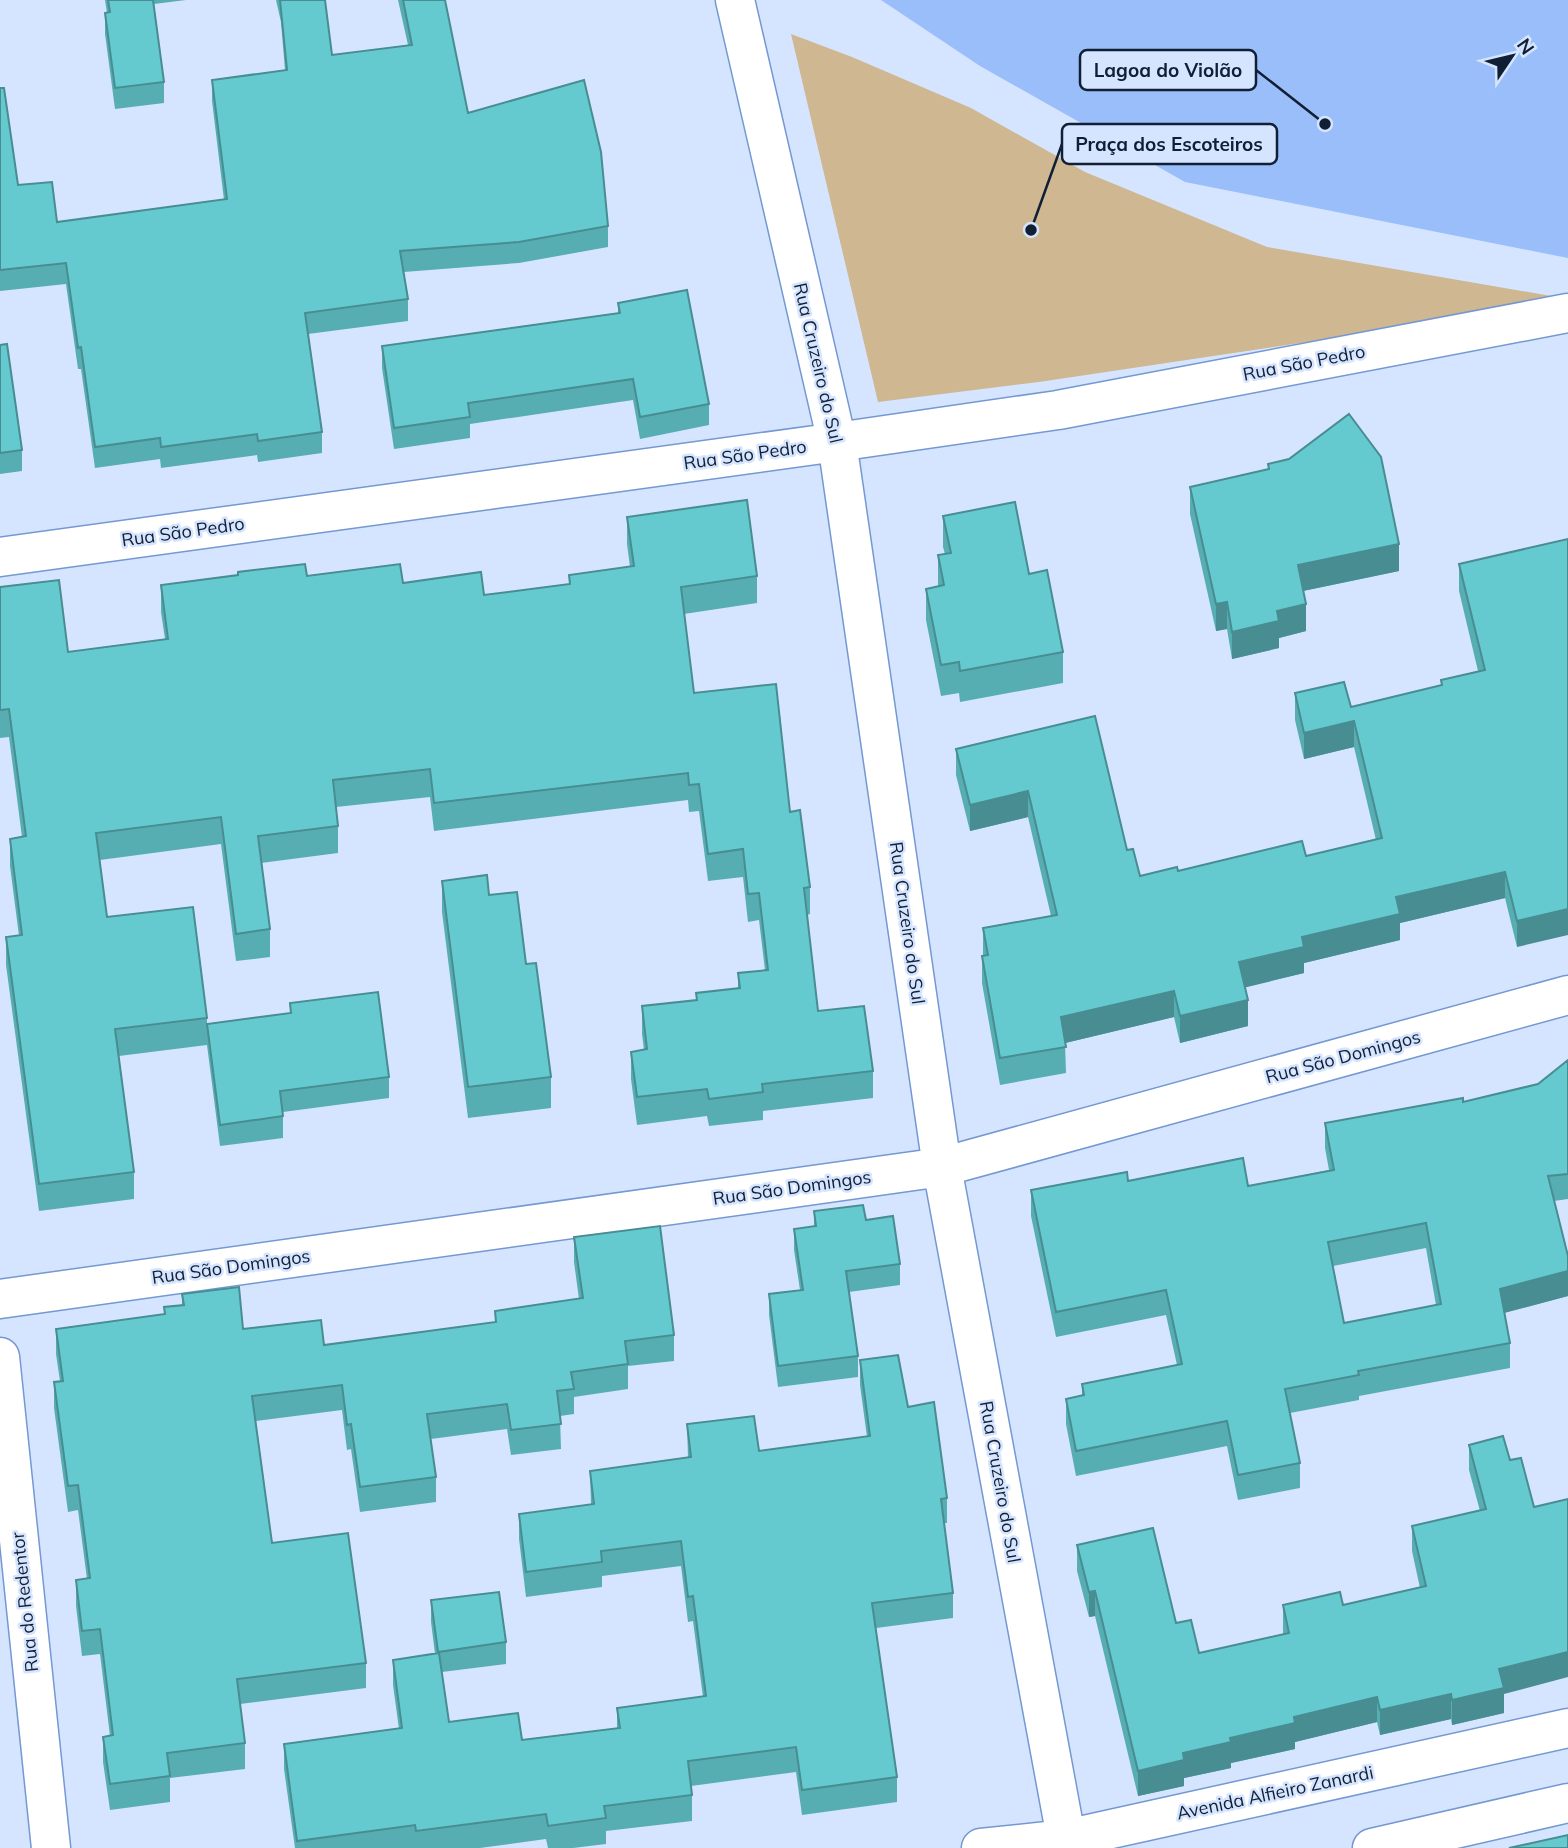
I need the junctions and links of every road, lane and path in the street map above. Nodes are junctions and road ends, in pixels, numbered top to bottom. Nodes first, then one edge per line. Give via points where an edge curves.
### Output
1 (735, 0) edge
2 (1568, 313) edge
3 (837, 442) junction
4 (0, 557) edge
5 (1568, 995) edge
6 (942, 1167) junction
7 (0, 1299) edge
8 (0, 1357) edge
9 (1568, 1728) edge
10 (1568, 1803) edge
11 (1067, 1843) edge
12 (51, 1848) edge
13 (982, 1848) edge
14 (1372, 1848) edge

1 - 3 street, Rua Cruzeiro do Sul
2 - 3 street, Rua São Pedro via 1058,410
3 - 4 street, Rua São Pedro
3 - 6 street, Rua Cruzeiro do Sul
5 - 6 street, Rua São Domingos
6 - 7 street, Rua São Domingos
6 - 11 street, Rua Cruzeiro do Sul
8 - 12 street, Rua do Redentor
9 - 11 street, Avenida Alfieiro Zanardi
10 - 14 street
11 - 13 street, Avenida Alfieiro Zanardi

